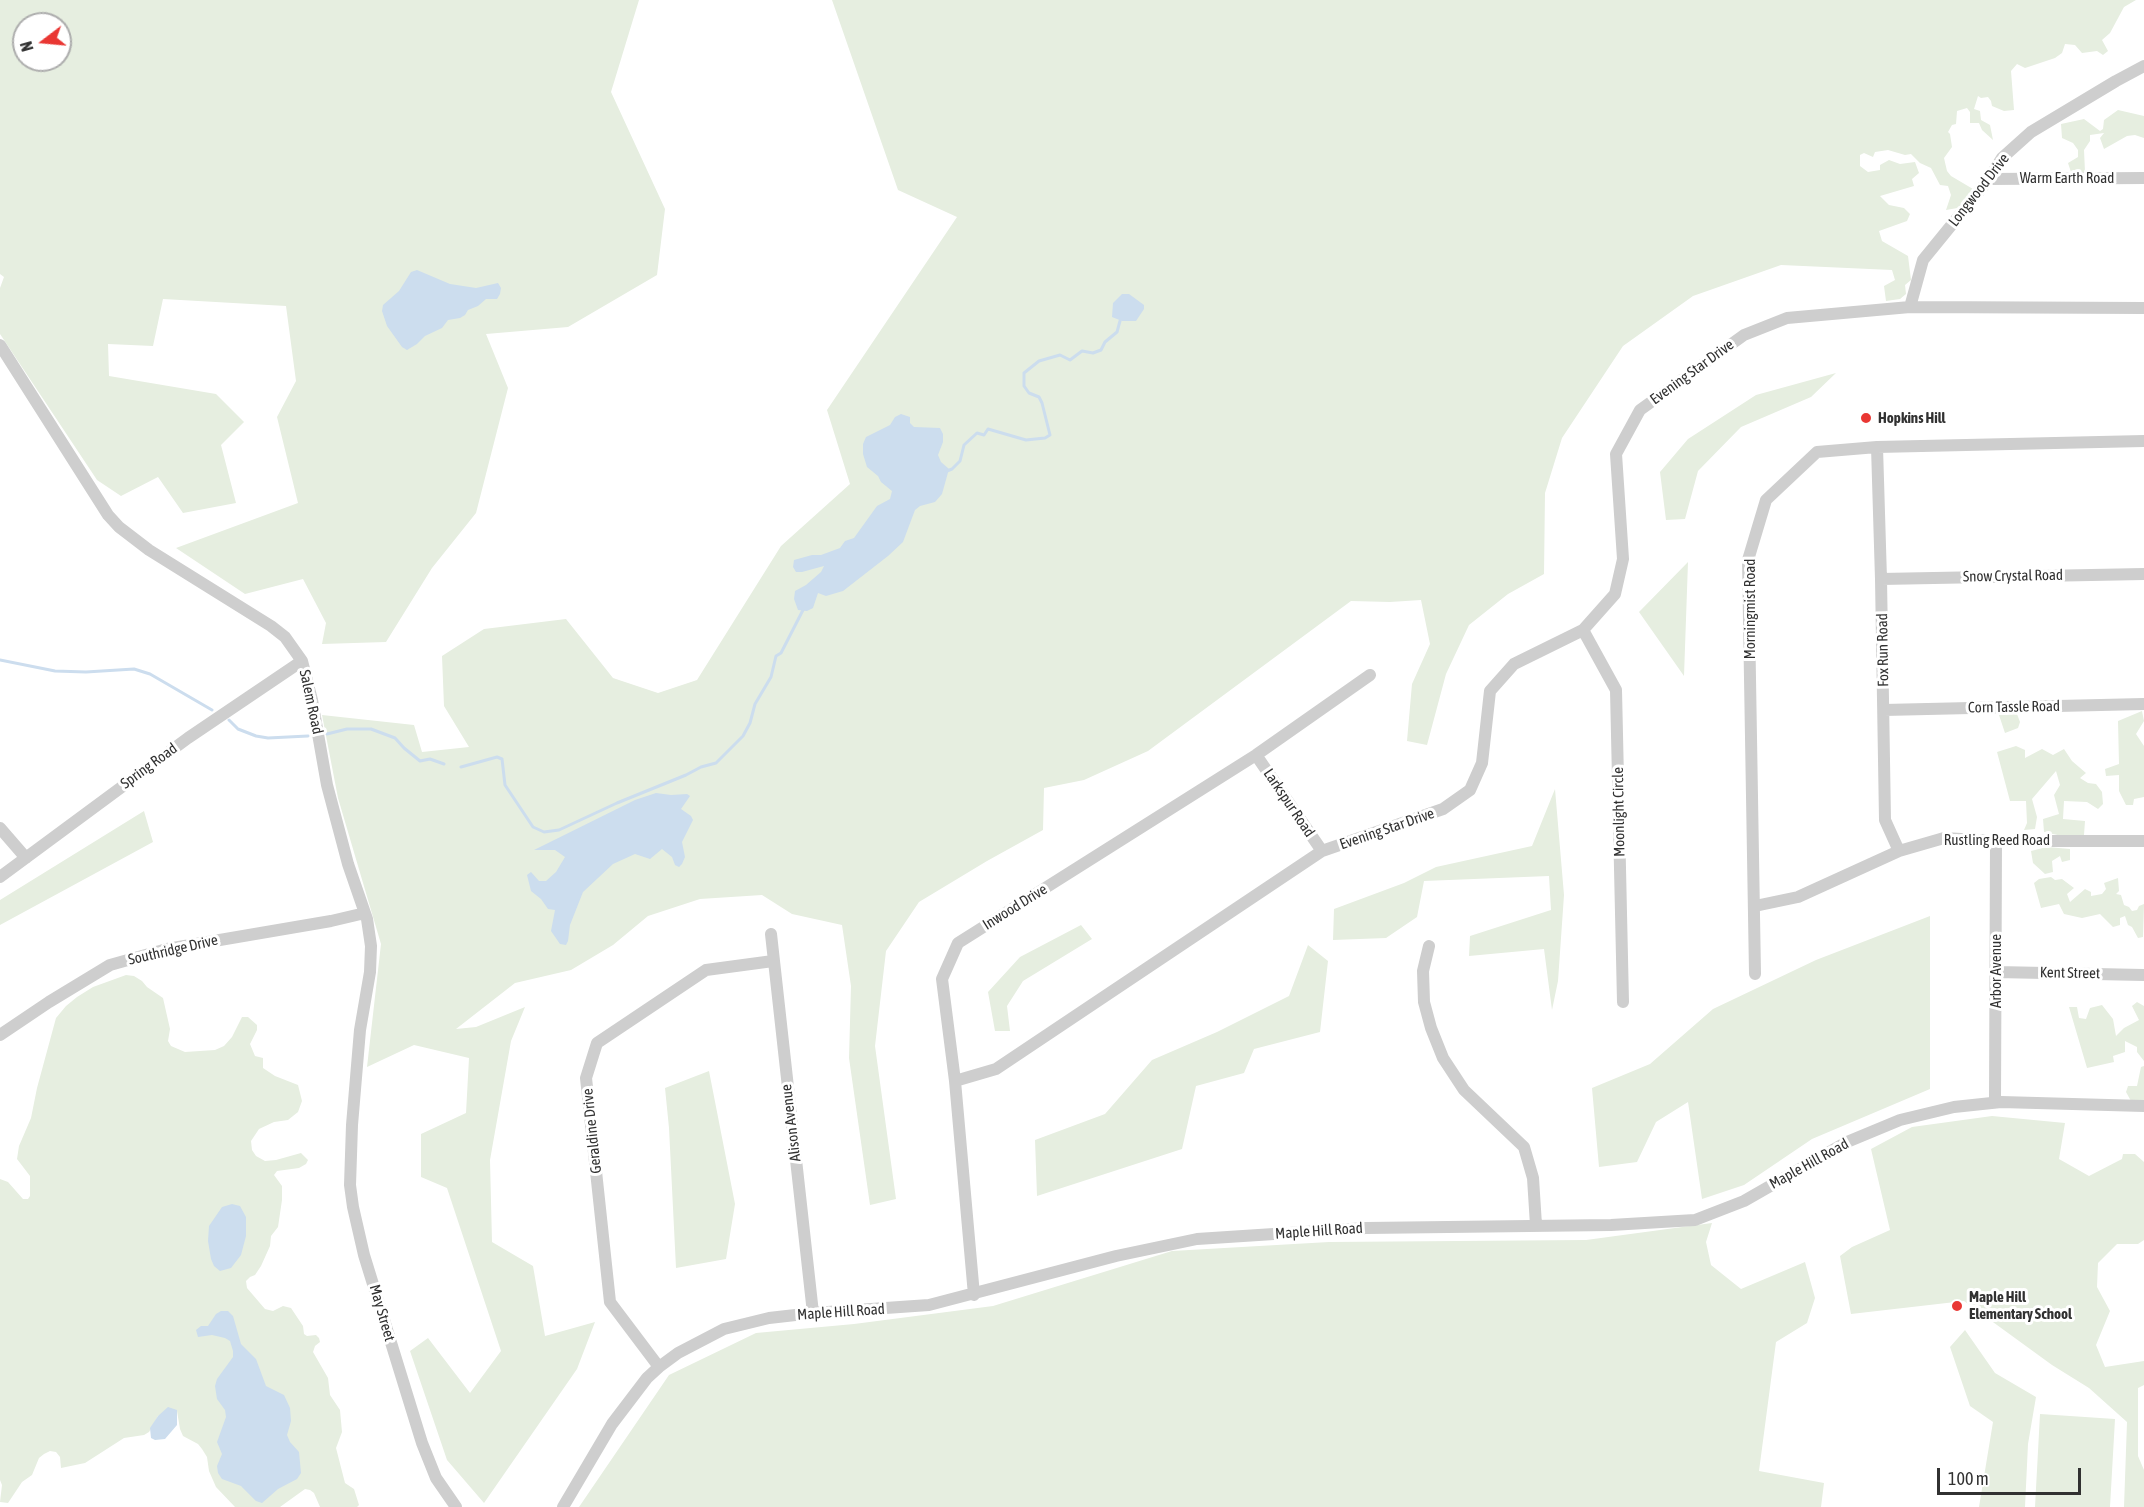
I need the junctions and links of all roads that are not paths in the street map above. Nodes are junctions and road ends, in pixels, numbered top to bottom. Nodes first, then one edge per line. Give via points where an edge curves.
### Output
1 (2144, 66) edge
2 (2144, 178) edge
3 (1989, 179) junction
4 (1910, 307) junction
5 (2144, 308) edge
6 (0, 345) edge
7 (2144, 441) edge
8 (1877, 447) junction
9 (2144, 574) edge
10 (1881, 579) junction
11 (1583, 630) junction
12 (302, 661) junction
13 (1370, 675) dead end
14 (2144, 704) edge
15 (1884, 710) junction
16 (1256, 754) junction
17 (0, 828) edge
18 (1996, 841) junction
19 (2144, 841) edge
20 (1322, 851) junction
21 (1899, 851) junction
22 (26, 858) junction
23 (0, 877) edge
24 (1755, 906) junction
25 (365, 913) junction
26 (771, 934) dead end
27 (1429, 946) dead end
28 (773, 961) junction
29 (1996, 972) junction
30 (1755, 974) dead end
31 (2144, 975) edge
32 (1623, 1002) dead end
33 (0, 1035) edge
34 (955, 1081) junction
35 (1995, 1102) junction
36 (2144, 1106) edge
37 (354, 1109) joint
38 (1536, 1225) junction
39 (974, 1294) junction
40 (813, 1312) junction
41 (659, 1367) junction
42 (456, 1507) edge
43 (563, 1507) edge

1 - 3 street, Longwood Drive via 2031,132 2002,158
2 - 3 street, Warm Earth Road
3 - 4 street, Longwood Drive via 1923,260
4 - 5 street, Evening Star Drive
4 - 11 street, Evening Star Drive via 1787,318 1743,335 1640,410 1616,454 1623,559 1615,594
6 - 12 street, Salem Road via 119,526 149,550 271,626 294,647
7 - 8 street, Morningmist Road
8 - 10 street, Fox Run Road
8 - 24 street, Morningmist Road via 1817,452 1766,500 1748,560
9 - 10 street, Snow Crystal Road
10 - 15 street, Fox Run Road
11 - 20 street, Evening Star Drive via 1514,664 1490,691 1482,763 1470,790 1443,809
11 - 32 street, Moonlight Circle via 1616,690
12 - 22 street, Spring Road via 191,736
12 - 25 street, Salem Road via 327,785
13 - 16 street, Inwood Drive
14 - 15 street, Corn Tassle Road
15 - 21 street, Fox Run Road via 1885,820
16 - 20 street, Larkspur Road
16 - 34 street, Inwood Drive via 958,943 942,979
17 - 22 street
18 - 19 street, Rustling Reed Road
18 - 21 street, Rustling Reed Road via 1944,838
18 - 29 street, Arbor Avenue
20 - 34 street, Evening Star Drive via 996,1069
21 - 24 street, Rustling Reed Road via 1798,897
22 - 23 street, Spring Road
24 - 30 street, Morningmist Road
25 - 33 street, Southridge Drive via 167,949 111,965
25 - 37 street, Salem Road via 371,960
26 - 28 street, Alison Avenue
27 - 38 street via 1423,971 1424,1002 1431,1028 1443,1058 1464,1090 1524,1147 1533,1178
28 - 40 street, Alison Avenue
28 - 41 street, Geraldine Drive via 706,970 597,1043 586,1078 610,1302
29 - 31 street, Kent Street
29 - 35 street, Arbor Avenue
34 - 39 street, Inwood Drive
35 - 36 street, Maple Hill Road
35 - 38 street, Maple Hill Road via 1900,1120 1847,1142 1744,1201 1695,1220
37 - 42 street, May Street via 350,1185 364,1252 422,1443 436,1478
38 - 39 street, Maple Hill Road via 1366,1228 1197,1239
39 - 40 street, Maple Hill Road via 929,1305
40 - 41 street, Maple Hill Road via 724,1329
41 - 43 street, Maple Hill Road via 612,1424

